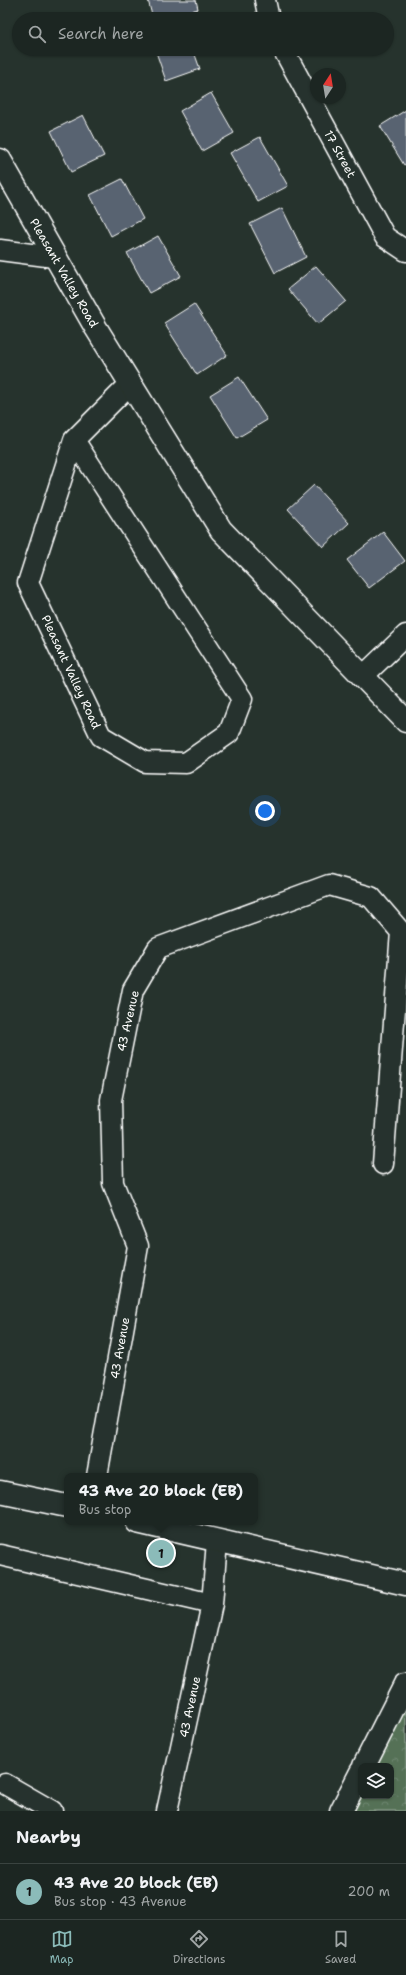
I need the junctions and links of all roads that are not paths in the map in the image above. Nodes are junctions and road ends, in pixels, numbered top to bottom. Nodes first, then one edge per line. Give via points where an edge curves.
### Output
1 (265, 0) edge
2 (268, 12) edge
3 (287, 56) edge
4 (0, 160) edge
5 (0, 250) edge
6 (406, 251) edge
7 (54, 256) junction
8 (130, 384) junction
9 (74, 440) junction
10 (406, 635) edge
11 (362, 677) junction
12 (406, 721) edge
13 (399, 1049) edge
14 (383, 1164) dead end
15 (98, 1473) edge
16 (0, 1492) edge
17 (64, 1505) edge
18 (150, 1525) edge
19 (217, 1541) junction
20 (0, 1555) edge
21 (406, 1584) edge
22 (212, 1604) junction
23 (406, 1683) edge
24 (366, 1763) edge
25 (358, 1778) edge
26 (5, 1784) dead end
27 (52, 1811) edge
28 (167, 1811) edge
29 (341, 1811) edge

1 - 2 street
3 - 6 street, 17 Street via 386,237
4 - 7 street, Pleasant Valley Road
5 - 7 street
7 - 8 street, Pleasant Valley Road
8 - 9 street, Pleasant Valley Road
8 - 11 street, Pleasant Valley Road via 221,530
9 - 9 street, Pleasant Valley Road via 28,583 101,736 145,762 186,763 229,733 242,699
10 - 11 street
11 - 12 street, Pleasant Valley Road
13 - 14 street, 43 Avenue
13 - 15 street, 43 Avenue via 401,932 371,897 329,885 158,948 133,990 111,1100 113,1183 138,1246
16 - 17 street
18 - 19 street
19 - 21 street
19 - 22 street, 43 Avenue
20 - 22 street
22 - 28 street, 43 Avenue
23 - 24 street
25 - 29 street
26 - 27 street

